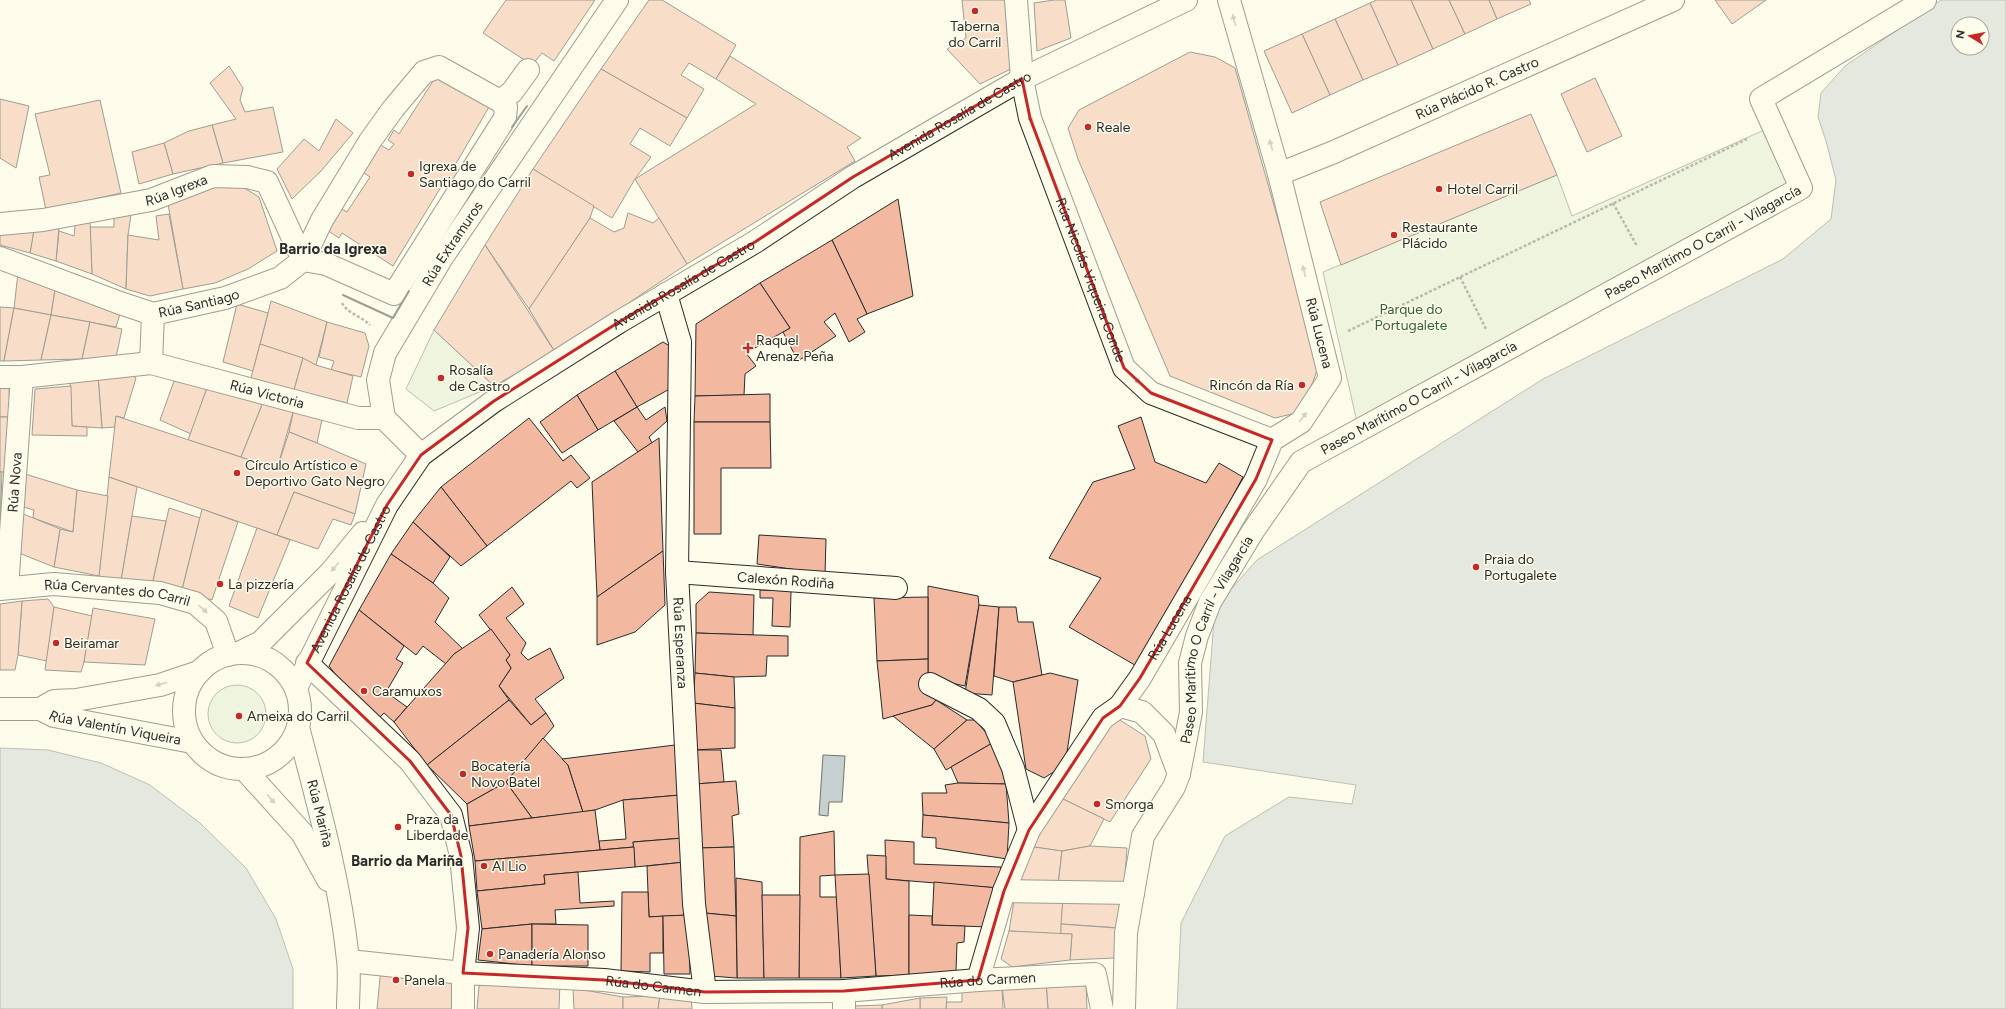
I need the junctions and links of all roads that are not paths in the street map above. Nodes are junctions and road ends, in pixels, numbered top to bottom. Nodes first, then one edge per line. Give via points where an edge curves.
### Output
1 (617, 0) edge
2 (1016, 0) edge
3 (1186, 0) edge
4 (1229, 0) edge
5 (1673, 0) edge
6 (1925, 0) edge
7 (528, 70) dead end
8 (1022, 79) junction
9 (500, 101) junction
10 (1280, 174) junction
11 (0, 224) edge
12 (0, 258) edge
13 (303, 260) junction
14 (666, 294) junction
15 (153, 314) junction
16 (152, 363) junction
17 (0, 377) edge
18 (22, 377) junction
19 (384, 418) junction
20 (1272, 440) junction
21 (421, 455) junction
22 (387, 505) junction
23 (677, 572) junction
24 (3, 588) edge
25 (896, 588) dead end
26 (234, 654) junction
27 (307, 663) junction
28 (198, 672) junction
29 (930, 684) dead end
30 (296, 688) junction
31 (1120, 706) junction
32 (0, 709) edge
33 (40, 709) junction
34 (298, 727) junction
35 (192, 742) junction
36 (245, 770) junction
37 (1179, 774) junction
38 (1030, 830) junction
39 (1004, 891) junction
40 (1133, 892) junction
41 (338, 899) junction
42 (349, 961) junction
43 (463, 973) junction
44 (978, 980) junction
45 (705, 992) junction
46 (844, 1000) edge
47 (348, 1009) edge
48 (463, 1009) edge
49 (1102, 1009) edge
50 (1124, 1009) edge

1 - 19 street, Rúa Extramuros via 441,259 385,353 378,380
2 - 8 street, Rúa Nicolás Viqueira Conde
3 - 8 street, Avenida Rosalía de Castro
10 -> 4 street, Rúa Lucena
5 - 10 street, Rúa Plácido R. Castro
6 - 37 street, Paseo Marítimo O Carril - Vilagarcía via 1762,99 1801,188 1301,462 1253,531 1210,602 1190,663 1191,712
7 - 9 street via 512,92
8 - 14 street, Avenida Rosalía de Castro via 853,177 756,242
8 -> 20 street, Rúa Nicolás Viqueira Conde via 1030,118 1124,368 1151,393
9 - 13 street, Rúa Santiago via 439,67 424,72 370,142 322,220
9 - 13 street via 506,107 504,118 394,294 326,264
20 -> 10 street, Rúa Lucena via 1301,422 1330,378
11 - 13 street, Rúa Igrexa via 43,220 151,200 213,176 247,177 267,182
12 - 15 street, Rúa Santiago
13 - 15 street, Rúa Santiago via 280,278 224,298
14 - 21 street, Avenida Rosalía de Castro via 494,401
14 - 23 street, Rúa Esperanza via 680,342
15 - 16 street
16 - 18 street, Rúa Victoria
16 - 19 street, Rúa Victoria via 358,418
17 - 18 street, Rúa Victoria
18 - 24 street, Rúa Nova
19 - 21 street
20 - 31 street, Rúa Lucena via 1256,479 1140,678
21 - 22 street, Avenida Rosalía de Castro
22 -> 26 street via 331,572 261,642
22 - 27 street, Avenida Rosalía de Castro
23 - 25 street, Calexón Rodiña
23 - 45 street, Rúa Esperanza via 694,904
24 -> 26 street, Rúa Cervantes do Carril via 61,585 160,593 195,603 216,621
26 - 28 street via 212,661
26 - 30 street via 257,655 273,662 286,673
27 - 30 street, Avenida Rosalía de Castro
27 - 43 street via 410,761 451,815 461,856 468,928
28 -> 33 street, Rúa Valentín Viqueira via 160,685 54,702
28 - 35 street via 188,688 184,706 185,725
29 - 38 street via 979,709 994,723 1013,768
30 - 34 street via 301,714
31 - 37 street via 1142,712 1164,734
31 - 38 street, Rúa Lucena via 1103,718
32 - 33 street, Rúa Valentín Viqueira
33 - 35 street, Rúa Valentín Viqueira via 54,716
34 - 36 street via 291,744 279,757 263,766
34 - 41 street, Rúa Mariña via 323,824
35 - 36 street via 202,754 215,763
36 -> 41 street, Rúa Mariña via 302,833
37 - 40 street, Paseo Marítimo O Carril - Vilagarcía via 1174,787 1143,836
38 - 39 street, Rúa Lucena
39 - 40 street
39 - 44 street, Rúa Lucena
40 - 50 street, Paseo Marítimo O Carril - Vilagarcía via 1126,934
41 - 42 street, Rúa Mariña
42 - 43 street
42 - 47 street, Rúa Mariña
43 - 45 street, Rúa do Carmen via 604,980
43 - 48 street
44 - 46 street, Rúa do Carmen
44 - 49 street, Rúa do Carmen via 1095,974
45 - 46 street, Rúa do Carmen

